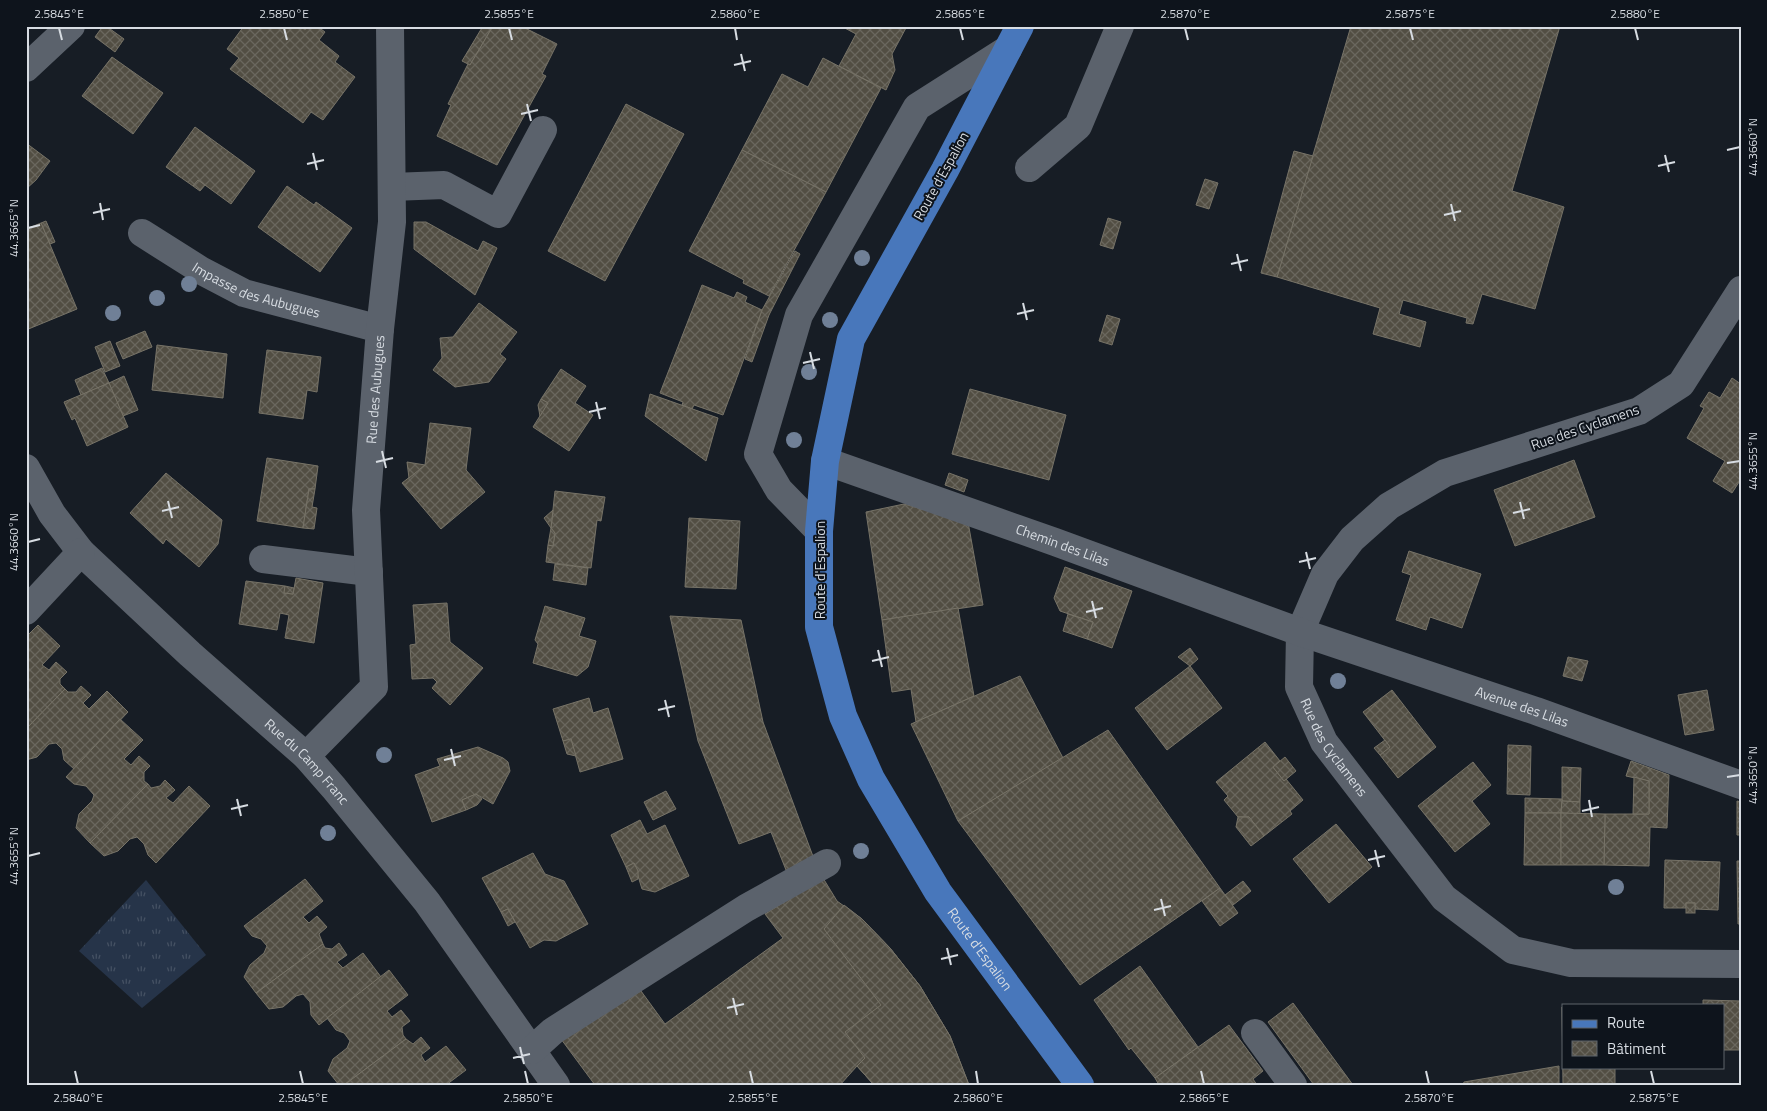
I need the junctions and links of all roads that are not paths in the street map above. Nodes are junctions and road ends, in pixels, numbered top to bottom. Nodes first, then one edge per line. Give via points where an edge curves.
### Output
1 (71, 26) edge
2 (390, 26) edge
3 (1120, 26) edge
4 (1014, 38) edge
5 (26, 68) edge
6 (543, 130) dead end
7 (1029, 168) dead end
8 (392, 187) junction
9 (142, 233) dead end
10 (1741, 290) edge
11 (380, 329) junction
12 (825, 461) junction
13 (26, 468) edge
14 (818, 531) junction
15 (81, 552) junction
16 (263, 558) dead end
17 (369, 572) junction
18 (26, 611) edge
19 (1300, 632) junction
20 (306, 756) junction
21 (1741, 785) edge
22 (827, 863) dead end
23 (1741, 964) edge
24 (1255, 1033) dead end
25 (532, 1050) junction
26 (556, 1085) edge
27 (1080, 1085) edge
28 (1293, 1085) edge

1 - 5 street
2 - 8 street, Rue des Aubugues
3 - 7 street via 1078,126
4 - 12 main road, Route d'Espalion via 852,339
4 - 14 street via 917,107 799,316 758,454 779,490
6 - 8 street via 498,214 444,185
8 - 11 street, Rue des Aubugues via 392,222
9 - 11 street, Impasse des Aubugues via 244,293
10 - 19 street, Rue des Cyclamens via 1681,384 1639,411 1445,474 1389,506 1352,540 1326,574
11 - 17 street, Rue des Aubugues via 366,510
12 - 14 main road, Route d'Espalion
12 - 19 street, Chemin des Lilas
13 - 15 street, Rue du Camp Franc via 52,514
14 - 27 main road, Route d'Espalion via 819,627 843,716 871,779 938,892
15 - 18 street
15 - 20 street, Rue du Camp Franc
16 - 17 street
17 - 20 street, Rue des Aubugues via 374,687
19 - 21 street, Avenue des Lilas via 1536,711
19 - 23 street, Rue des Cyclamens via 1299,686 1324,742 1444,898 1513,950 1571,963
20 - 25 street, Rue du Camp Franc via 427,902
22 - 25 street via 746,908 553,1031
24 - 28 street
25 - 26 street, Rue du Camp Franc

